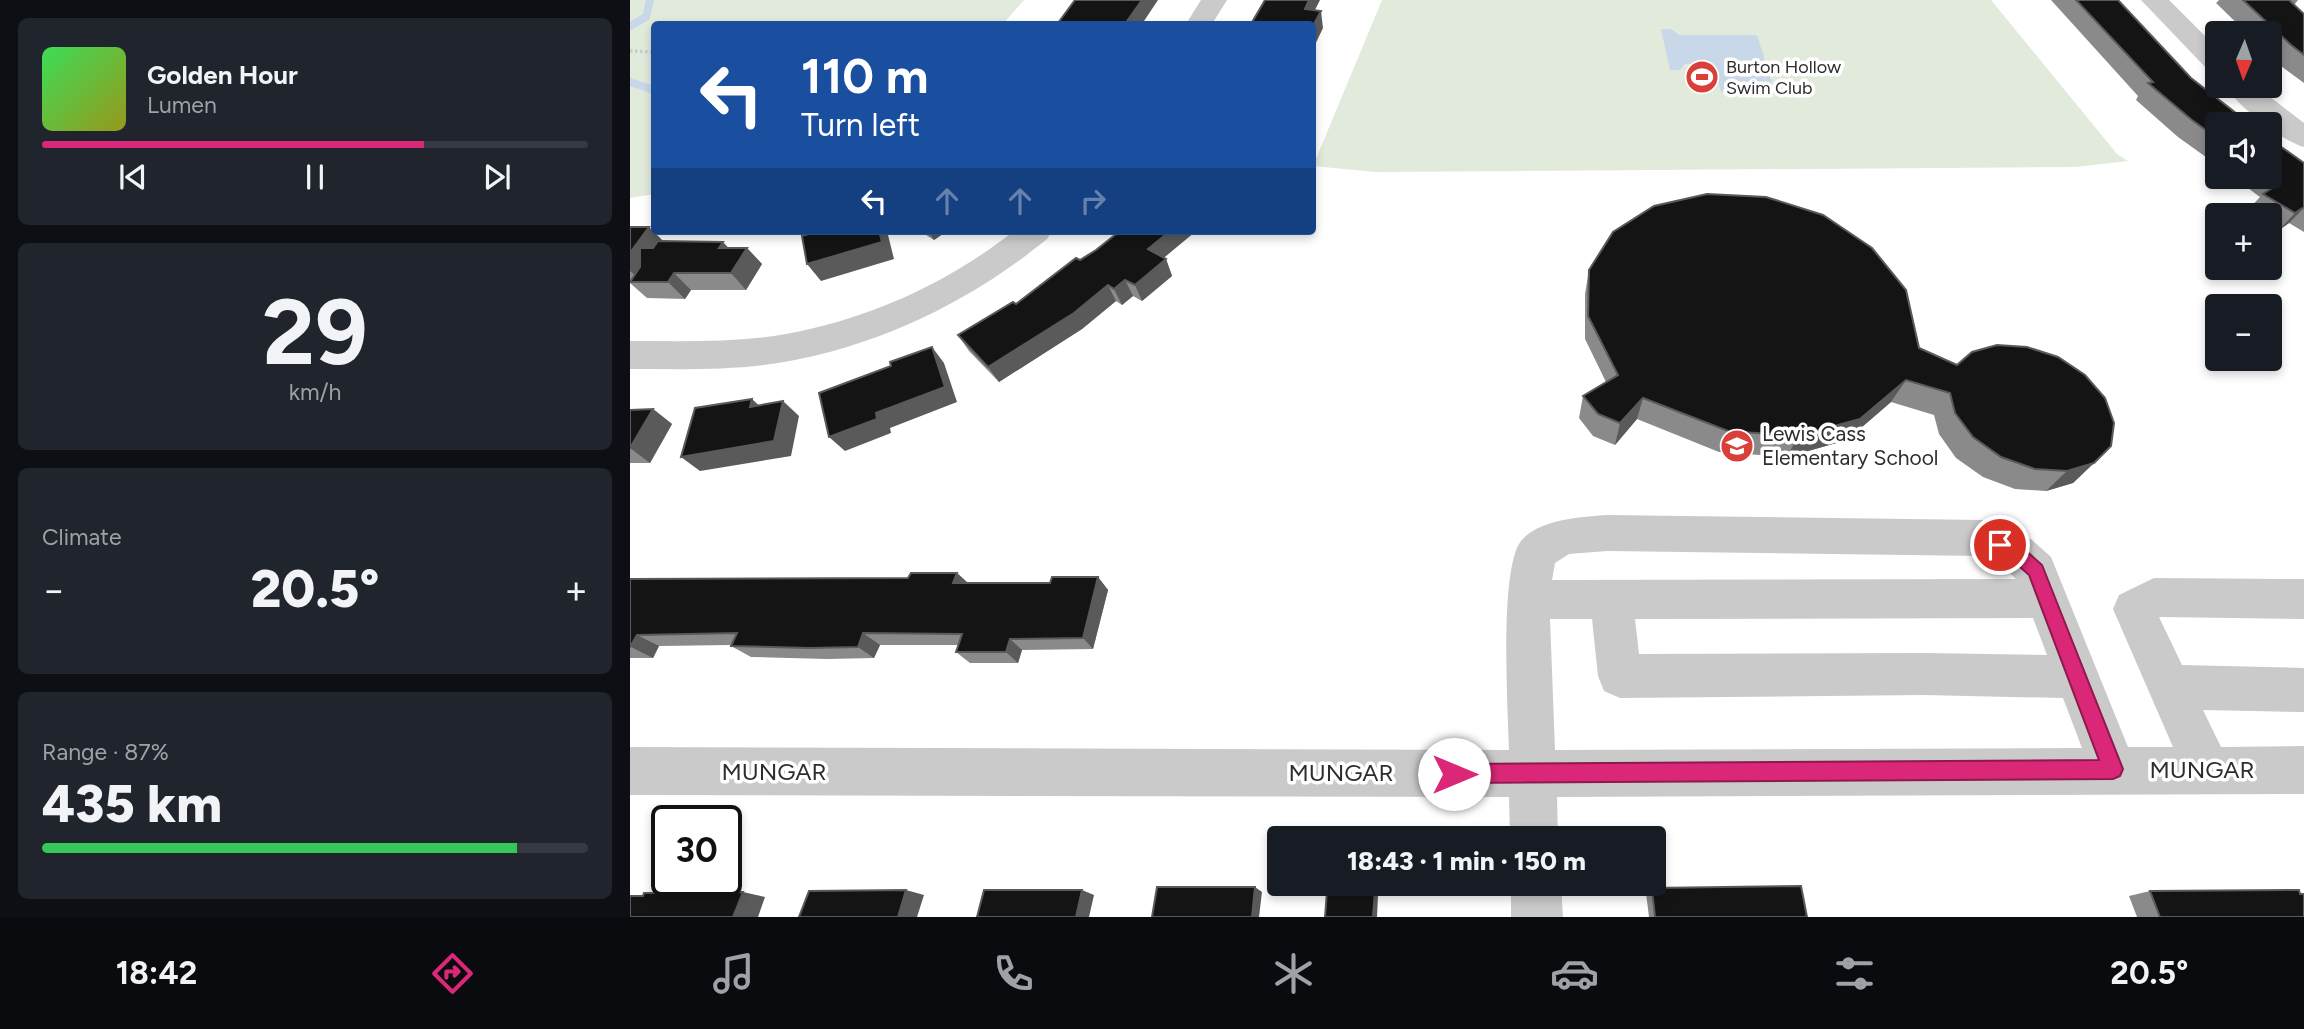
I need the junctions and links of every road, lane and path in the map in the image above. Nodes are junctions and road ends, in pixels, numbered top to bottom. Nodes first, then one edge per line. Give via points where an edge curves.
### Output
1 (1214, 0) edge
2 (2154, 0) edge
3 (1201, 21) edge
4 (630, 51) edge
5 (2205, 51) edge
6 (651, 52) edge
7 (2252, 98) edge
8 (2304, 137) edge
9 (1031, 235) edge
10 (630, 355) edge
11 (2046, 597) junction
12 (1528, 599) junction
13 (2304, 599) edge
14 (1611, 600) junction
15 (2077, 677) junction
16 (2169, 687) junction
17 (2304, 690) edge
18 (2113, 769) junction
19 (2207, 770) junction
20 (2304, 770) edge
21 (630, 771) edge
22 (1531, 774) junction
23 (1533, 826) edge
24 (1536, 896) edge
25 (1537, 917) edge

1 - 3 street
2 - 5 street
4 - 6 path
7 - 8 street
9 - 10 street via 975,276 929,300 834,337 738,353
11 - 12 street via 2036,570 2016,552 1984,538 1607,533 1562,537 1536,553
11 - 14 street
11 - 15 street
12 - 14 street
12 - 22 street
13 - 16 street via 2154,597 2134,610
14 - 15 street via 1619,677
15 - 18 street
16 - 17 street
16 - 19 street
18 - 19 street, MUNGAR
18 - 22 street, MUNGAR
19 - 20 street, MUNGAR
21 - 22 street, MUNGAR
22 - 23 street
24 - 25 street

